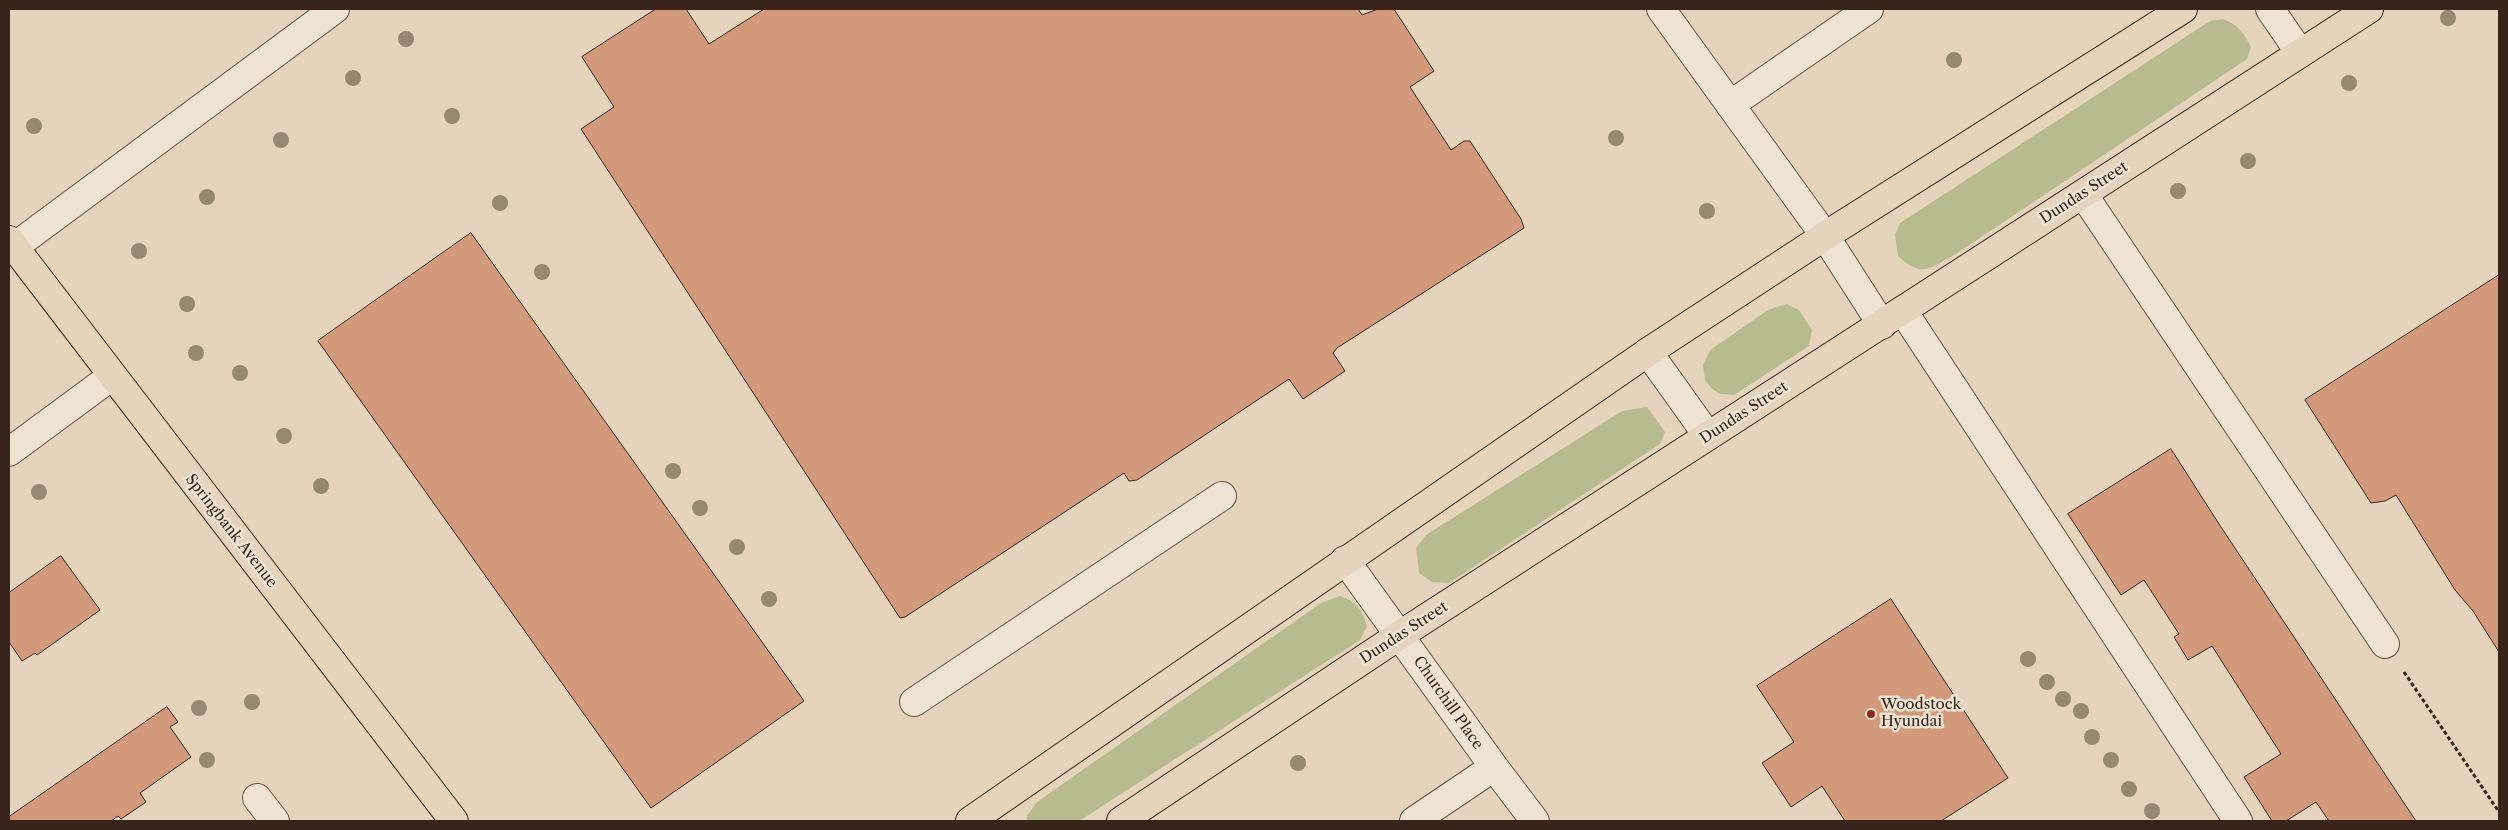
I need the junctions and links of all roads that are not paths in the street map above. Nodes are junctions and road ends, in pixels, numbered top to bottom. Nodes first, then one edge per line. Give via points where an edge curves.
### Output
1 (335, 9) edge
2 (1661, 9) edge
3 (1869, 9) edge
4 (2183, 9) edge
5 (2270, 9) edge
6 (2369, 9) edge
7 (2300, 53) junction
8 (1730, 105) junction
9 (2082, 194) junction
10 (1825, 236) junction
11 (12, 243) edge
12 (1892, 318) junction
13 (1648, 352) junction
14 (112, 376) junction
15 (1708, 436) junction
16 (9, 452) edge
17 (1222, 496) dead end
18 (1345, 560) junction
19 (1400, 635) junction
20 (2385, 644) road end
21 (914, 702) dead end
22 (1494, 768) junction
23 (256, 798) dead end
24 (275, 821) edge
25 (454, 821) edge
26 (970, 821) edge
27 (1121, 821) edge
28 (1414, 821) edge
29 (1535, 821) edge
30 (2238, 821) edge

1 - 11 street
2 - 8 street
3 - 8 street
4 - 10 main road
5 - 7 street
6 - 7 main road, Dundas Street
7 - 9 main road, Dundas Street
8 - 10 street
9 - 12 main road, Dundas Street
9 - 20 street
10 - 12 street
10 - 13 main road
11 - 14 main road, Springbank Avenue
12 - 15 main road, Dundas Street
12 - 30 street
13 - 15 street
13 - 18 main road
14 - 16 street
14 - 25 main road, Springbank Avenue
15 - 19 main road, Dundas Street
17 - 21 street
18 - 19 street, Churchill Place
18 - 26 main road
19 - 22 street, Churchill Place
19 - 27 main road, Dundas Street
22 - 28 street
22 - 29 street, Churchill Place
23 - 24 street

